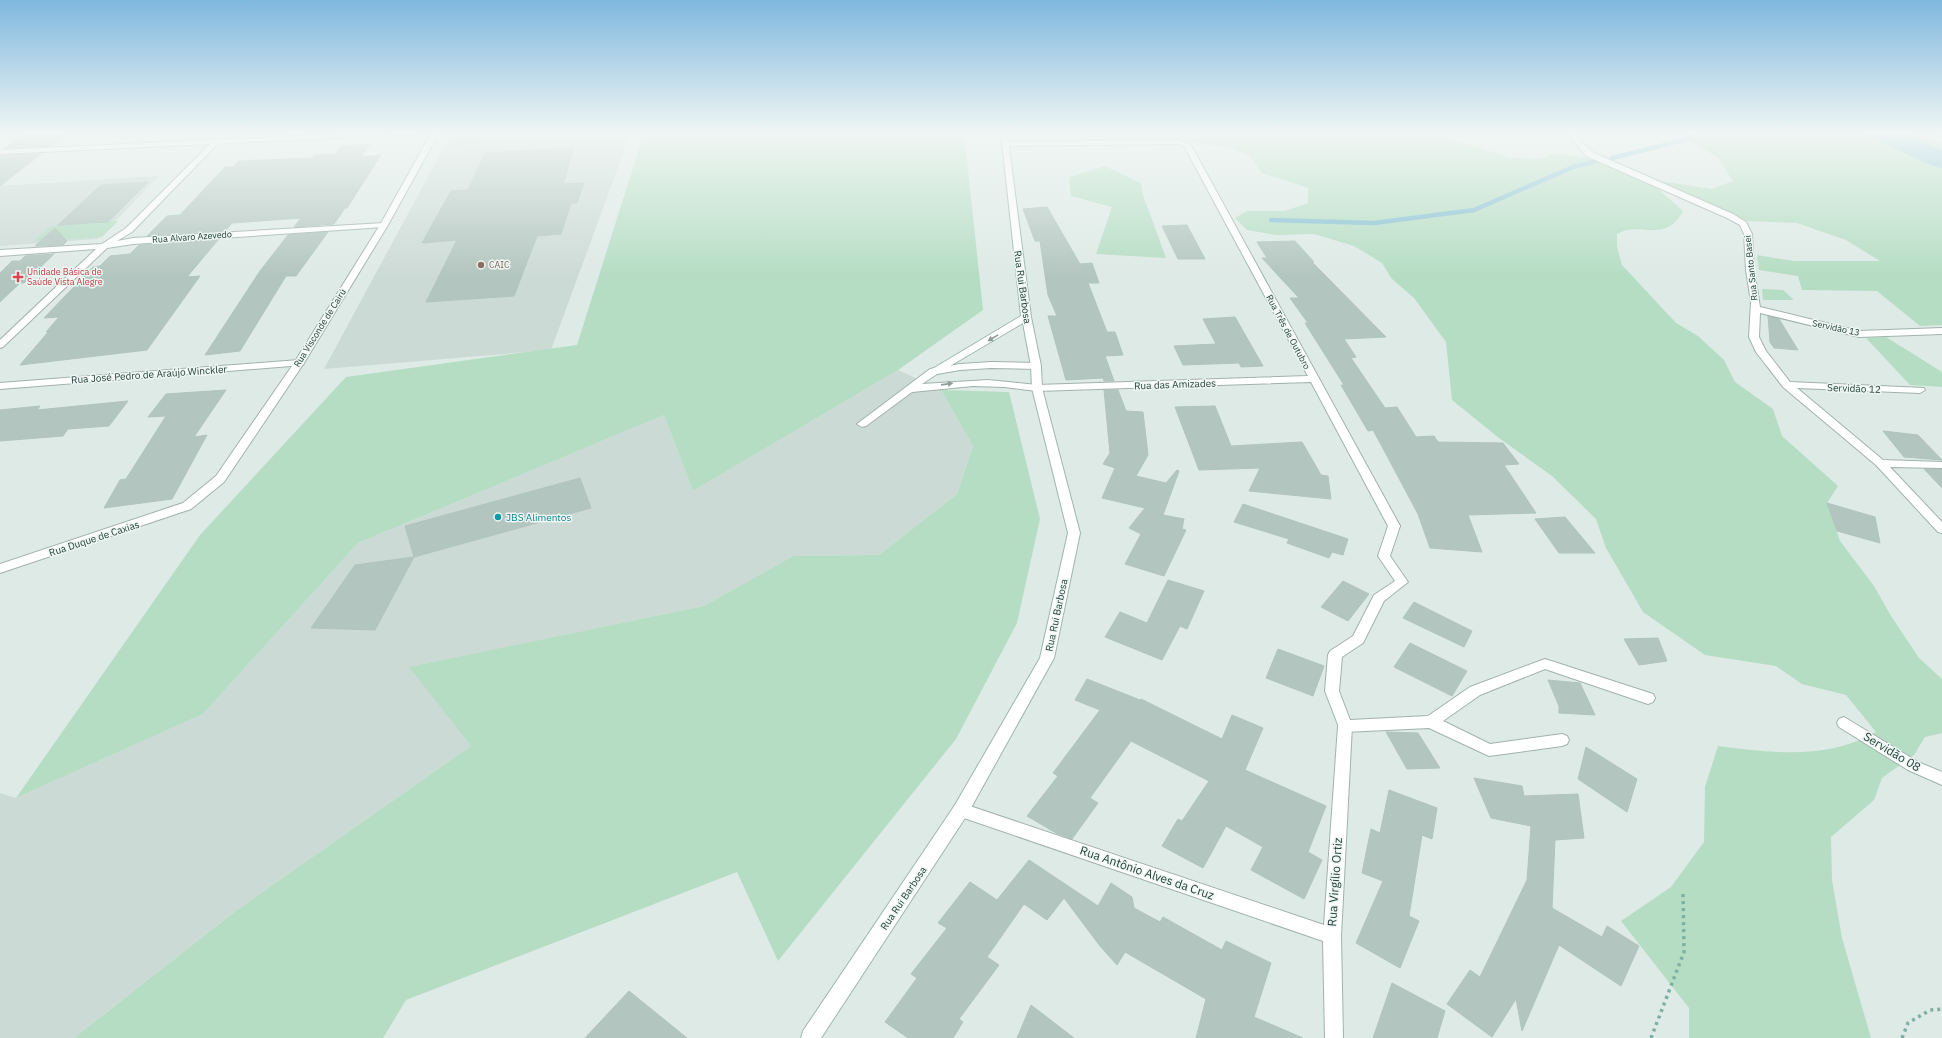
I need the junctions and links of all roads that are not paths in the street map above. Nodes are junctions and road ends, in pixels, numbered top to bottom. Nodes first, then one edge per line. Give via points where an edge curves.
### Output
1 (178, 180) edge
2 (407, 180) edge
3 (1009, 180) edge
4 (1206, 180) edge
5 (1649, 180) edge
6 (384, 225) junction
7 (104, 246) junction
8 (0, 253) edge
9 (1755, 309) junction
10 (1026, 318) junction
11 (1942, 331) edge
12 (0, 345) edge
13 (299, 363) junction
14 (1036, 366) junction
15 (934, 371) junction
16 (1313, 379) junction
17 (1787, 385) junction
18 (0, 386) edge
19 (1037, 388) junction
20 (908, 389) junction
21 (1920, 390) dead end
22 (862, 424) dead end
23 (1880, 463) junction
24 (1942, 465) edge
25 (187, 506) joint
26 (1942, 529) edge
27 (0, 569) edge
28 (1648, 698) dead end
29 (1431, 722) junction
30 (1844, 722) dead end
31 (1345, 726) junction
32 (1562, 740) dead end
33 (1942, 779) edge
34 (961, 810) junction
35 (1332, 936) junction
36 (810, 1038) edge
37 (1334, 1038) edge

1 - 7 street via 129,230
2 - 6 street, Rua Visconde de Cairú
3 - 10 street, Rua Rui Barbosa
4 - 16 street, Rua Três de Outubro
5 - 9 street, Rua Santo Basei via 1743,224 1748,234
6 - 7 street, Rua Alvaro Azevedo via 133,241
6 - 13 street, Rua Visconde de Cairú
7 - 8 street, Rua Alvaro Azevedo
7 - 12 street
9 - 11 street, Servidão 13 via 1859,334
9 - 17 street, Rua Santo Basei via 1754,337 1761,352
10 - 14 street, Rua Rui Barbosa
10 -> 15 street
13 - 18 street, Rua José Pedro de Araújo Winckler
13 - 25 street, Rua Visconde de Cairú via 220,479
14 - 15 street via 991,365
14 - 19 street, Rua Rui Barbosa
15 - 20 street
16 - 19 street, Rua das Amizades
16 - 31 street, Rua Três de Outubro via 1394,526 1384,556 1402,582 1379,598 1358,639 1335,655 1332,691
17 - 21 street, Servidão 12
17 - 23 street, Rua Santo Basei
20 -> 19 street, Rua das Amizades via 962,382 1008,383
19 - 34 street, Rua Rui Barbosa via 1074,533 1047,658
20 - 22 street
23 - 24 street
23 - 26 street, Rua Santo Basei
25 - 27 street, Rua Duque de Caxias
28 - 29 street via 1545,664 1475,691
29 - 31 street
29 - 32 street via 1490,750
30 - 33 street, Servidão 08 via 1913,766
31 - 35 street, Rua Virgílio Ortiz
34 - 35 street, Rua Antônio Alves da Cruz
34 - 36 street, Rua Rui Barbosa
35 - 37 street, Rua Virgílio Ortiz

